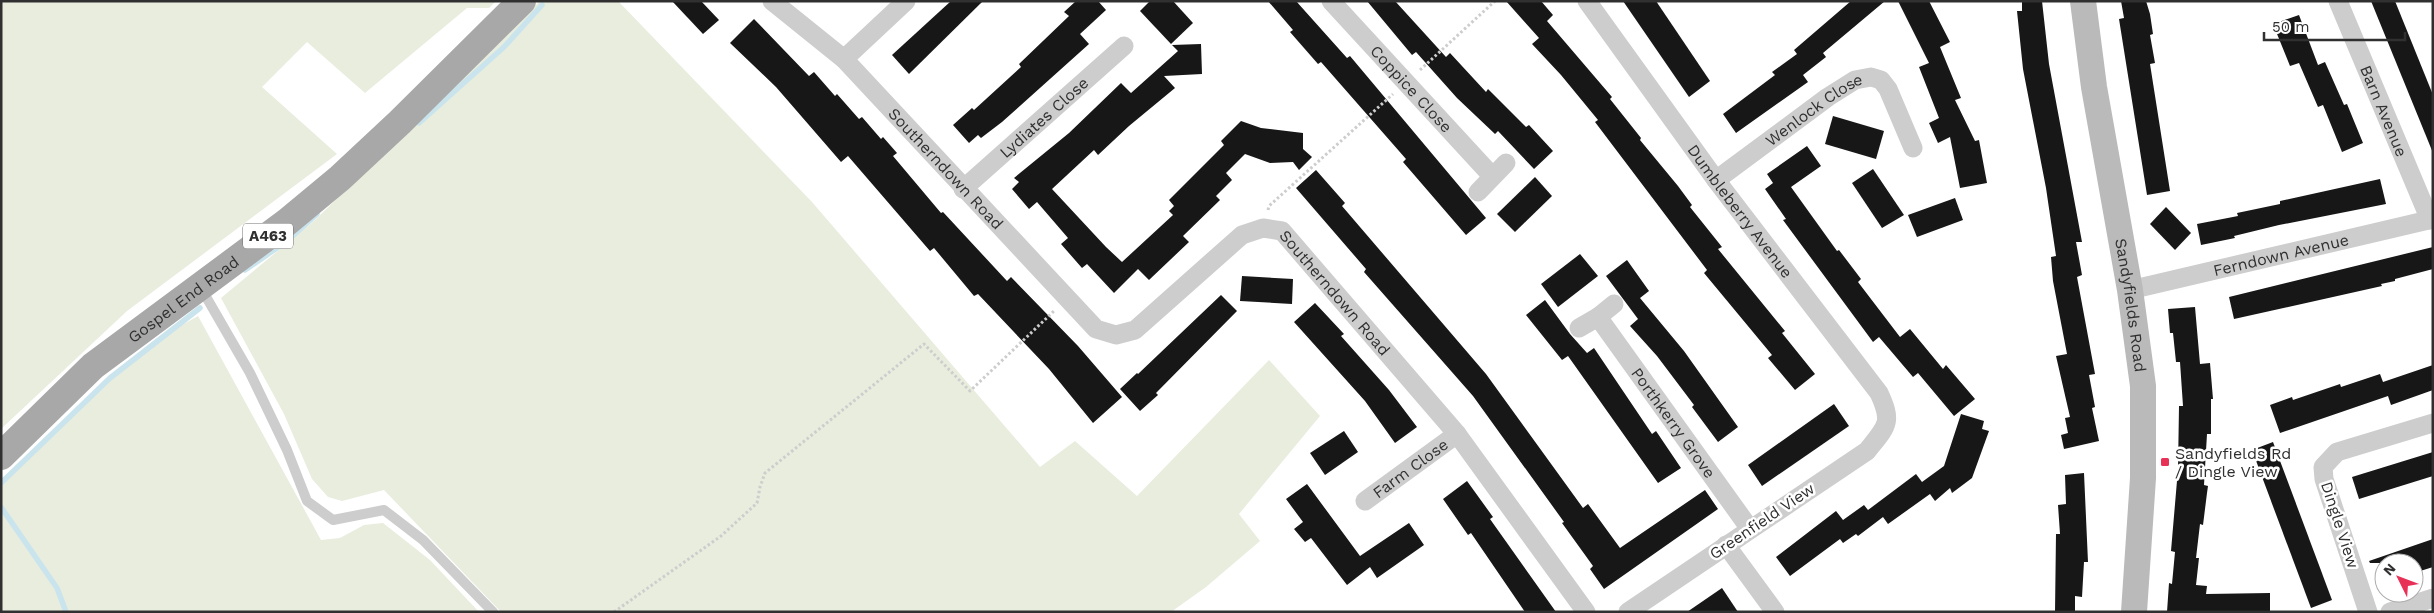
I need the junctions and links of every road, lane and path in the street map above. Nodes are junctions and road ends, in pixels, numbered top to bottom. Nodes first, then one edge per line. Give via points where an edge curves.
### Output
1 (522, 1) edge
2 (772, 1) edge
3 (906, 1) edge
4 (1331, 1) edge
5 (1496, 1) edge
6 (1588, 1) edge
7 (2083, 1) edge
8 (2338, 1) edge
9 (1124, 46) dead end
10 (844, 60) junction
11 (1406, 83) junction
12 (1914, 148) dead end
13 (1716, 180) junction
14 (963, 189) junction
15 (1478, 192) dead end
16 (2431, 220) edge
17 (1264, 228) junction
18 (199, 286) junction
19 (2130, 290) junction
20 (1067, 298) junction
21 (1614, 304) dead end
22 (1598, 317) junction
23 (1579, 328) dead end
24 (1887, 422) joint
25 (2433, 423) edge
26 (1456, 434) junction
27 (1, 456) edge
28 (1365, 501) dead end
29 (1750, 529) junction
30 (1726, 545) junction
31 (2433, 598) edge
32 (493, 612) edge
33 (614, 612) edge
34 (1586, 612) edge
35 (1628, 612) edge
36 (1775, 612) edge
37 (2134, 612) edge
38 (2368, 612) edge
39 (2390, 612) edge

1 - 18 main road, Gospel End Road / A463 via 340,178 287,222
2 - 10 street, Southerndown Road
3 - 10 street
4 - 11 street, Coppice Close
5 - 11 path
6 - 13 street, Dumbleberry Avenue
7 - 19 street, Sandyfields Road via 2094,87
8 - 16 street, Barn Avenue
9 - 14 street, Lydiates Close
10 - 14 street, Southerndown Road
11 - 15 street, Coppice Close via 1499,170
11 - 17 path via 1269,206
12 - 13 street, Wenlock Close via 1888,89 1881,80 1871,77 1855,80 1828,97
13 - 24 street, Dumbleberry Avenue via 1879,393 1888,412
14 - 20 street, Southerndown Road
16 - 19 street, Ferndown Avenue
17 - 20 street, Southerndown Road via 1242,235 1135,330 1116,335 1096,329
17 - 26 street, Southerndown Road via 1282,231
18 - 27 main road, Gospel End Road / A463 via 93,366
18 - 32 lane via 250,372 307,500 333,520 384,510 423,540
19 - 37 street, Sandyfields Road via 2143,386 2143,478
20 - 33 path via 970,391 924,344 765,473 757,503 721,536
21 - 22 street
22 - 23 street
22 - 29 street, Porthkerry Grove
24 - 29 street, Greenfield View via 1867,451
25 - 38 street, Dingle View via 2337,452 2323,466 2324,479
26 - 28 street, Farm Close
26 - 34 street, Southerndown Road
29 - 30 street, Greenfield View
30 - 35 street, Greenfield View
30 - 36 street
31 - 39 street

